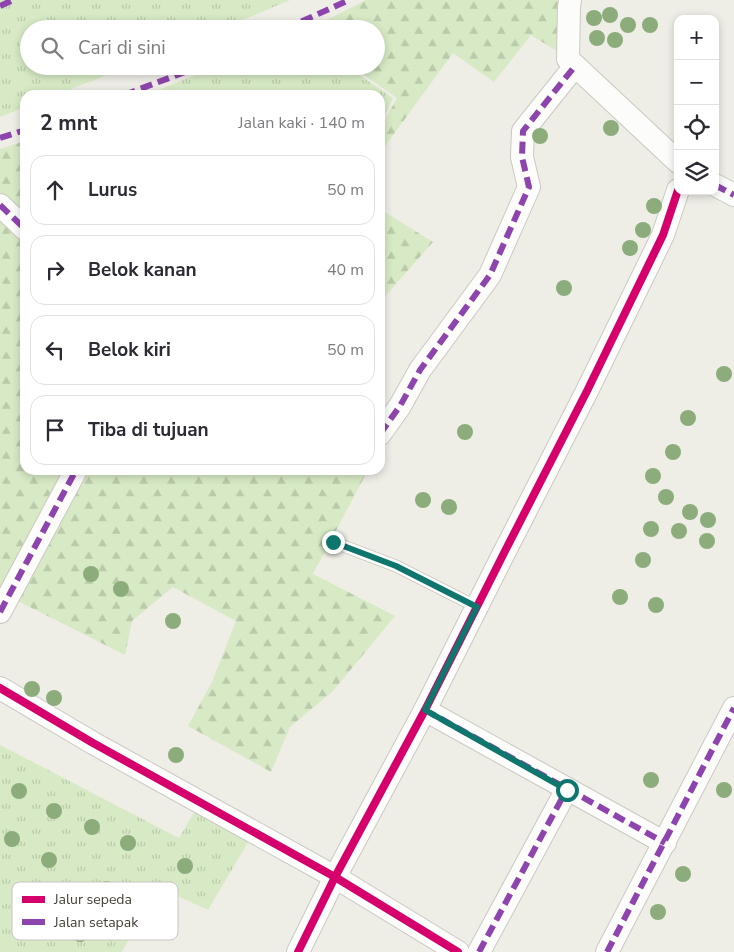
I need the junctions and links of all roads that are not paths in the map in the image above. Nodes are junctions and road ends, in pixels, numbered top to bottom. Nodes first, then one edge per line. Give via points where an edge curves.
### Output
1 (570, 0) edge
2 (575, 66) junction
3 (674, 158) edge
4 (719, 187) edge
5 (676, 195) edge
6 (734, 195) edge
7 (0, 206) edge
8 (20, 224) edge
9 (385, 427) edge
10 (73, 475) edge
11 (333, 542) dead end
12 (477, 607) junction
13 (0, 612) edge
14 (0, 688) edge
15 (734, 708) edge
16 (425, 710) junction
17 (567, 790) junction
18 (665, 843) junction
19 (334, 878) junction
20 (298, 952) edge
21 (458, 952) edge
22 (479, 952) edge
23 (608, 952) edge

1 - 2 street via 568,59
2 - 3 street
2 - 9 street via 523,131 522,157 529,187 490,276 420,370
4 - 6 street
5 - 12 street via 659,244
7 - 8 street
10 - 13 street
11 - 12 lane via 396,566
12 - 16 street
14 - 19 street
15 - 18 street
16 - 17 street
16 - 19 street
17 - 18 street
17 - 22 street
18 - 23 street
19 - 20 street
19 - 21 street

